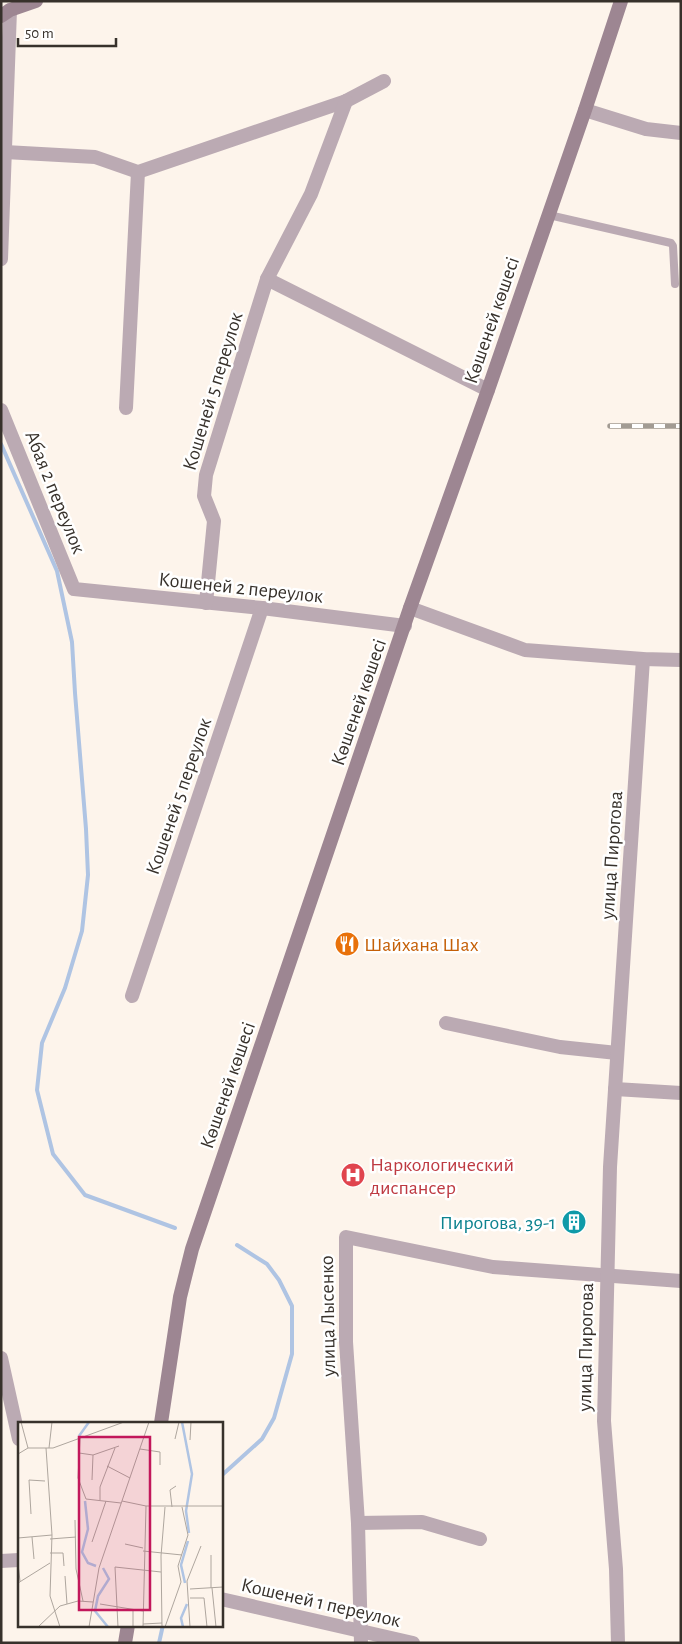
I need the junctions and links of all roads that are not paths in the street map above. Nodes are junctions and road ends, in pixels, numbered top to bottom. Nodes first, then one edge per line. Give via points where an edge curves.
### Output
1 (36, 1) edge
2 (621, 1) edge
3 (6, 13) edge
4 (384, 81) dead end
5 (346, 101) junction
6 (585, 110) junction
7 (681, 133) edge
8 (5, 152) junction
9 (138, 172) junction
10 (549, 215) junction
11 (1, 259) edge
12 (267, 279) junction
13 (675, 284) dead end
14 (488, 390) junction
15 (126, 408) dead end
16 (1, 410) edge
17 (74, 589) joint
18 (206, 603) junction
19 (262, 608) junction
20 (410, 608) junction
21 (405, 626) junction
22 (643, 660) junction
23 (681, 660) edge
24 (132, 996) dead end
25 (446, 1023) dead end
26 (617, 1053) junction
27 (615, 1089) junction
28 (681, 1093) edge
29 (607, 1276) junction
30 (681, 1281) edge
31 (1, 1358) edge
32 (161, 1422) edge
33 (18, 1434) edge
34 (358, 1523) junction
35 (480, 1540) dead end
36 (18, 1560) edge
37 (1, 1561) edge
38 (222, 1599) edge
39 (128, 1626) edge
40 (360, 1637) edge
41 (125, 1643) edge
42 (413, 1643) edge
43 (618, 1643) edge

1 - 3 main road
2 - 6 main road, Көшеней көшесі
3 - 8 street
4 - 5 street
5 - 9 street
5 - 12 street, Кошеней 5 переулок via 311,194
6 - 7 street via 646,129
6 - 10 main road, Көшеней көшесі
8 - 9 street via 95,156
8 - 11 street
9 - 15 street
10 - 13 lane via 667,241 673,246
10 - 14 main road, Көшеней көшесі
12 - 14 street
12 - 18 street, Кошеней 5 переулок via 206,475 204,496 214,521
14 - 20 main road, Көшеней көшесі
16 - 17 street, Абая 2 переулок
17 - 18 street, Кошеней 2 переулок
18 - 19 street, Кошеней 2 переулок
19 - 21 street, Кошеней 2 переулок
19 - 24 street, Кошеней 5 переулок
20 - 21 main road, Көшеней көшесі
20 - 22 street via 525,650
21 - 32 main road, Көшеней көшесі via 192,1249 180,1297
22 - 23 street
22 - 26 street, улица Пирогова
25 - 26 street via 560,1047
26 - 27 street, улица Пирогова
27 - 28 street
27 - 29 street, улица Пирогова
29 - 30 street, улица Лысенко
29 - 34 street, улица Лысенко via 493,1267 346,1237 346,1342
29 - 43 street, улица Пирогова via 604,1421 616,1569
31 - 33 street
34 - 35 street via 422,1522
34 - 40 street, улица Лысенко
36 - 37 street
38 - 40 street, Кошеней 1 переулок
39 - 41 main road
40 - 42 street, Кошеней 1 переулок

